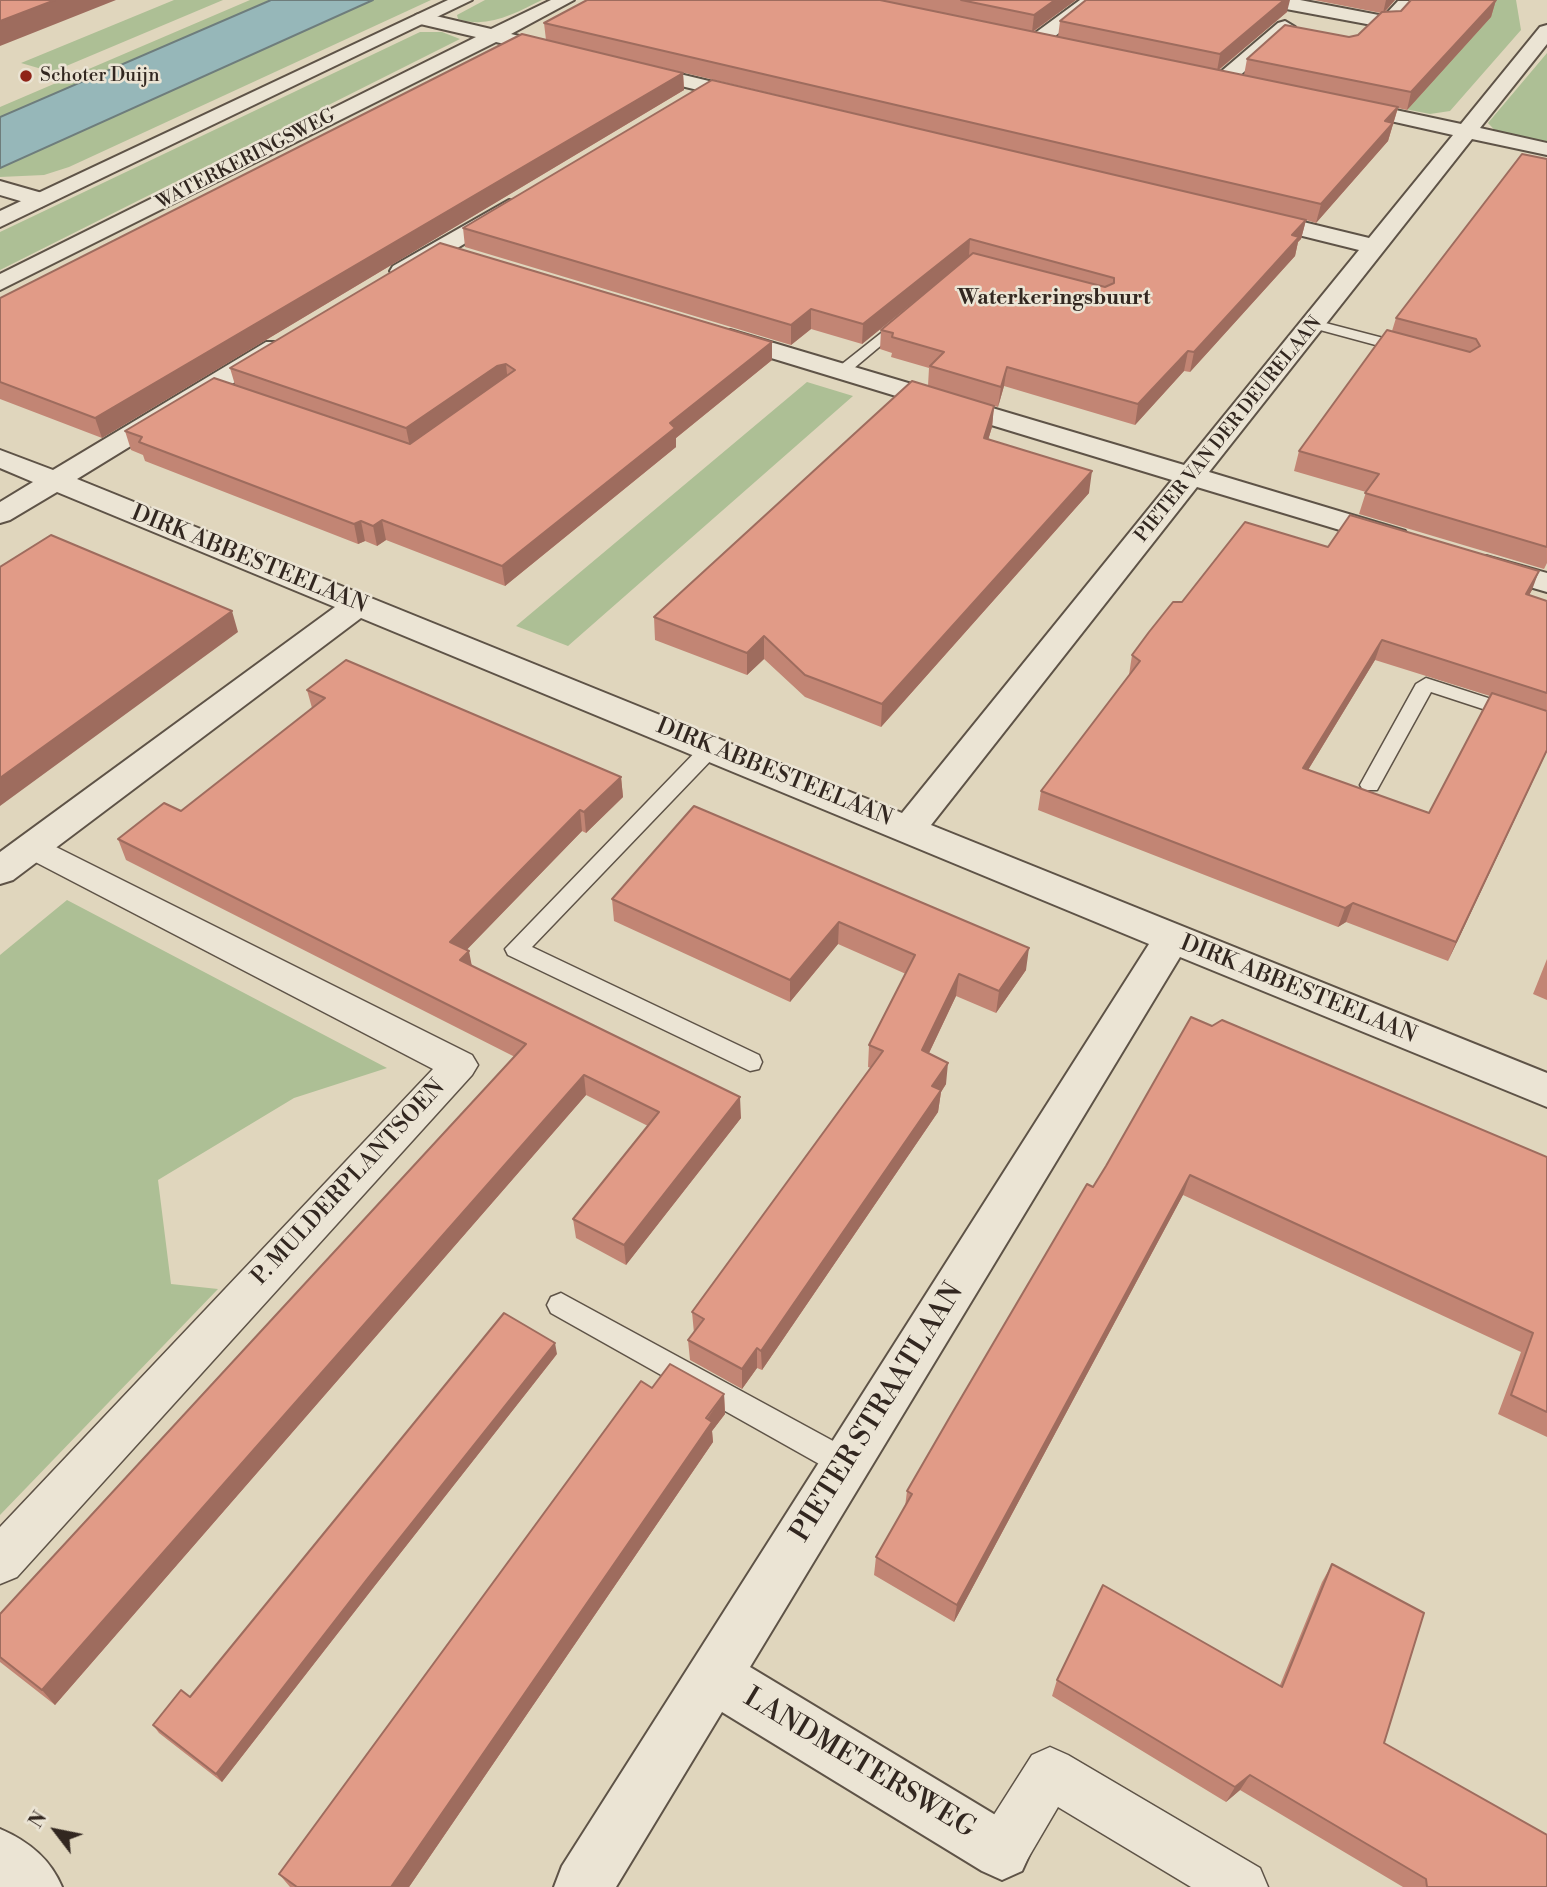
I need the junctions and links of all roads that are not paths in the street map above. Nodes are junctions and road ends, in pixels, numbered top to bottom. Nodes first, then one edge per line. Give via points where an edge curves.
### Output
1 (463, 0) edge
2 (565, 0) edge
3 (1092, 0) edge
4 (1270, 0) edge
5 (1405, 5) edge
6 (1307, 7) junction
7 (423, 19) junction
8 (1373, 19) junction
9 (1546, 22) edge
10 (1279, 33) junction
11 (492, 36) junction
12 (1355, 37) edge
13 (1306, 38) edge
14 (1065, 46) edge
15 (579, 56) edge
16 (616, 65) edge
17 (1251, 85) edge
18 (709, 87) junction
19 (1319, 100) edge
20 (773, 102) edge
21 (675, 108) edge
22 (1467, 132) junction
23 (1547, 149) edge
24 (0, 188) edge
25 (529, 195) edge
26 (41, 200) junction
27 (1227, 211) edge
28 (0, 220) edge
29 (1374, 246) junction
30 (438, 249) junction
31 (477, 261) edge
32 (0, 283) edge
33 (378, 285) edge
34 (914, 310) edge
35 (1314, 324) junction
36 (698, 328) edge
37 (295, 336) edge
38 (1427, 354) edge
39 (842, 371) junction
40 (211, 386) junction
41 (237, 395) edge
42 (0, 458) edge
43 (1192, 476) junction
44 (53, 481) junction
45 (0, 513) edge
46 (1424, 546) edge
47 (1461, 557) edge
48 (1547, 583) edge
49 (359, 604) junction
50 (1547, 723) edge
51 (711, 748) junction
52 (1370, 785) dead end
53 (909, 828) junction
54 (33, 846) junction
55 (0, 871) edge
56 (1172, 938) junction
57 (750, 1062) dead end
58 (1547, 1091) edge
59 (561, 1305) dead end
60 (847, 1464) junction
61 (0, 1561) edge
62 (715, 1677) junction
63 (1002, 1851) joint
64 (0, 1858) edge
65 (33, 1887) edge
66 (583, 1887) edge
67 (1241, 1887) edge

1 - 7 street
2 - 11 street, WATERKERINGSWEG
3 - 14 street via 1031,39
4 - 6 street
5 - 8 street via 1388,22
6 - 8 street
6 - 10 street
7 - 11 street
7 - 26 street
8 - 12 street
9 - 22 street, PIETER VAN DER DEURELAAN
10 - 13 street
10 - 17 street via 1218,78
11 - 15 street
11 - 32 street, WATERKERINGSWEG
16 - 18 street
18 - 20 street
18 - 21 street
19 - 22 street
22 - 23 street
22 - 29 street, PIETER VAN DER DEURELAAN
24 - 26 street
25 - 30 street
26 - 28 street
27 - 29 street
29 - 35 street, PIETER VAN DER DEURELAAN
30 - 31 street
30 - 33 street
34 - 39 lane
35 - 38 lane
35 - 43 street, PIETER VAN DER DEURELAAN
36 - 39 street
37 - 40 street
39 - 43 street
40 - 41 lane
40 - 44 street
42 - 44 street, DIRK ABBESTEELAAN
43 - 46 street
43 - 53 street, PIETER VAN DER DEURELAAN
44 - 45 street
44 - 49 street, DIRK ABBESTEELAAN
47 - 48 street
49 - 51 street, DIRK ABBESTEELAAN
49 - 54 street
50 - 52 lane via 1426,684
51 - 53 street, DIRK ABBESTEELAAN
51 - 57 lane via 516,949
53 - 56 street, DIRK ABBESTEELAAN
54 - 55 street
54 - 61 street, P. MULDERPLANTSOEN via 459,1065
56 - 58 street, DIRK ABBESTEELAAN
56 - 60 street, PIETER STRAATLAAN
59 - 60 lane
60 - 62 street, PIETER STRAATLAAN
62 - 63 street, LANDMETERSWEG
62 - 66 street, PIETER STRAATLAAN
63 - 67 street via 1050,1773
64 - 65 street

